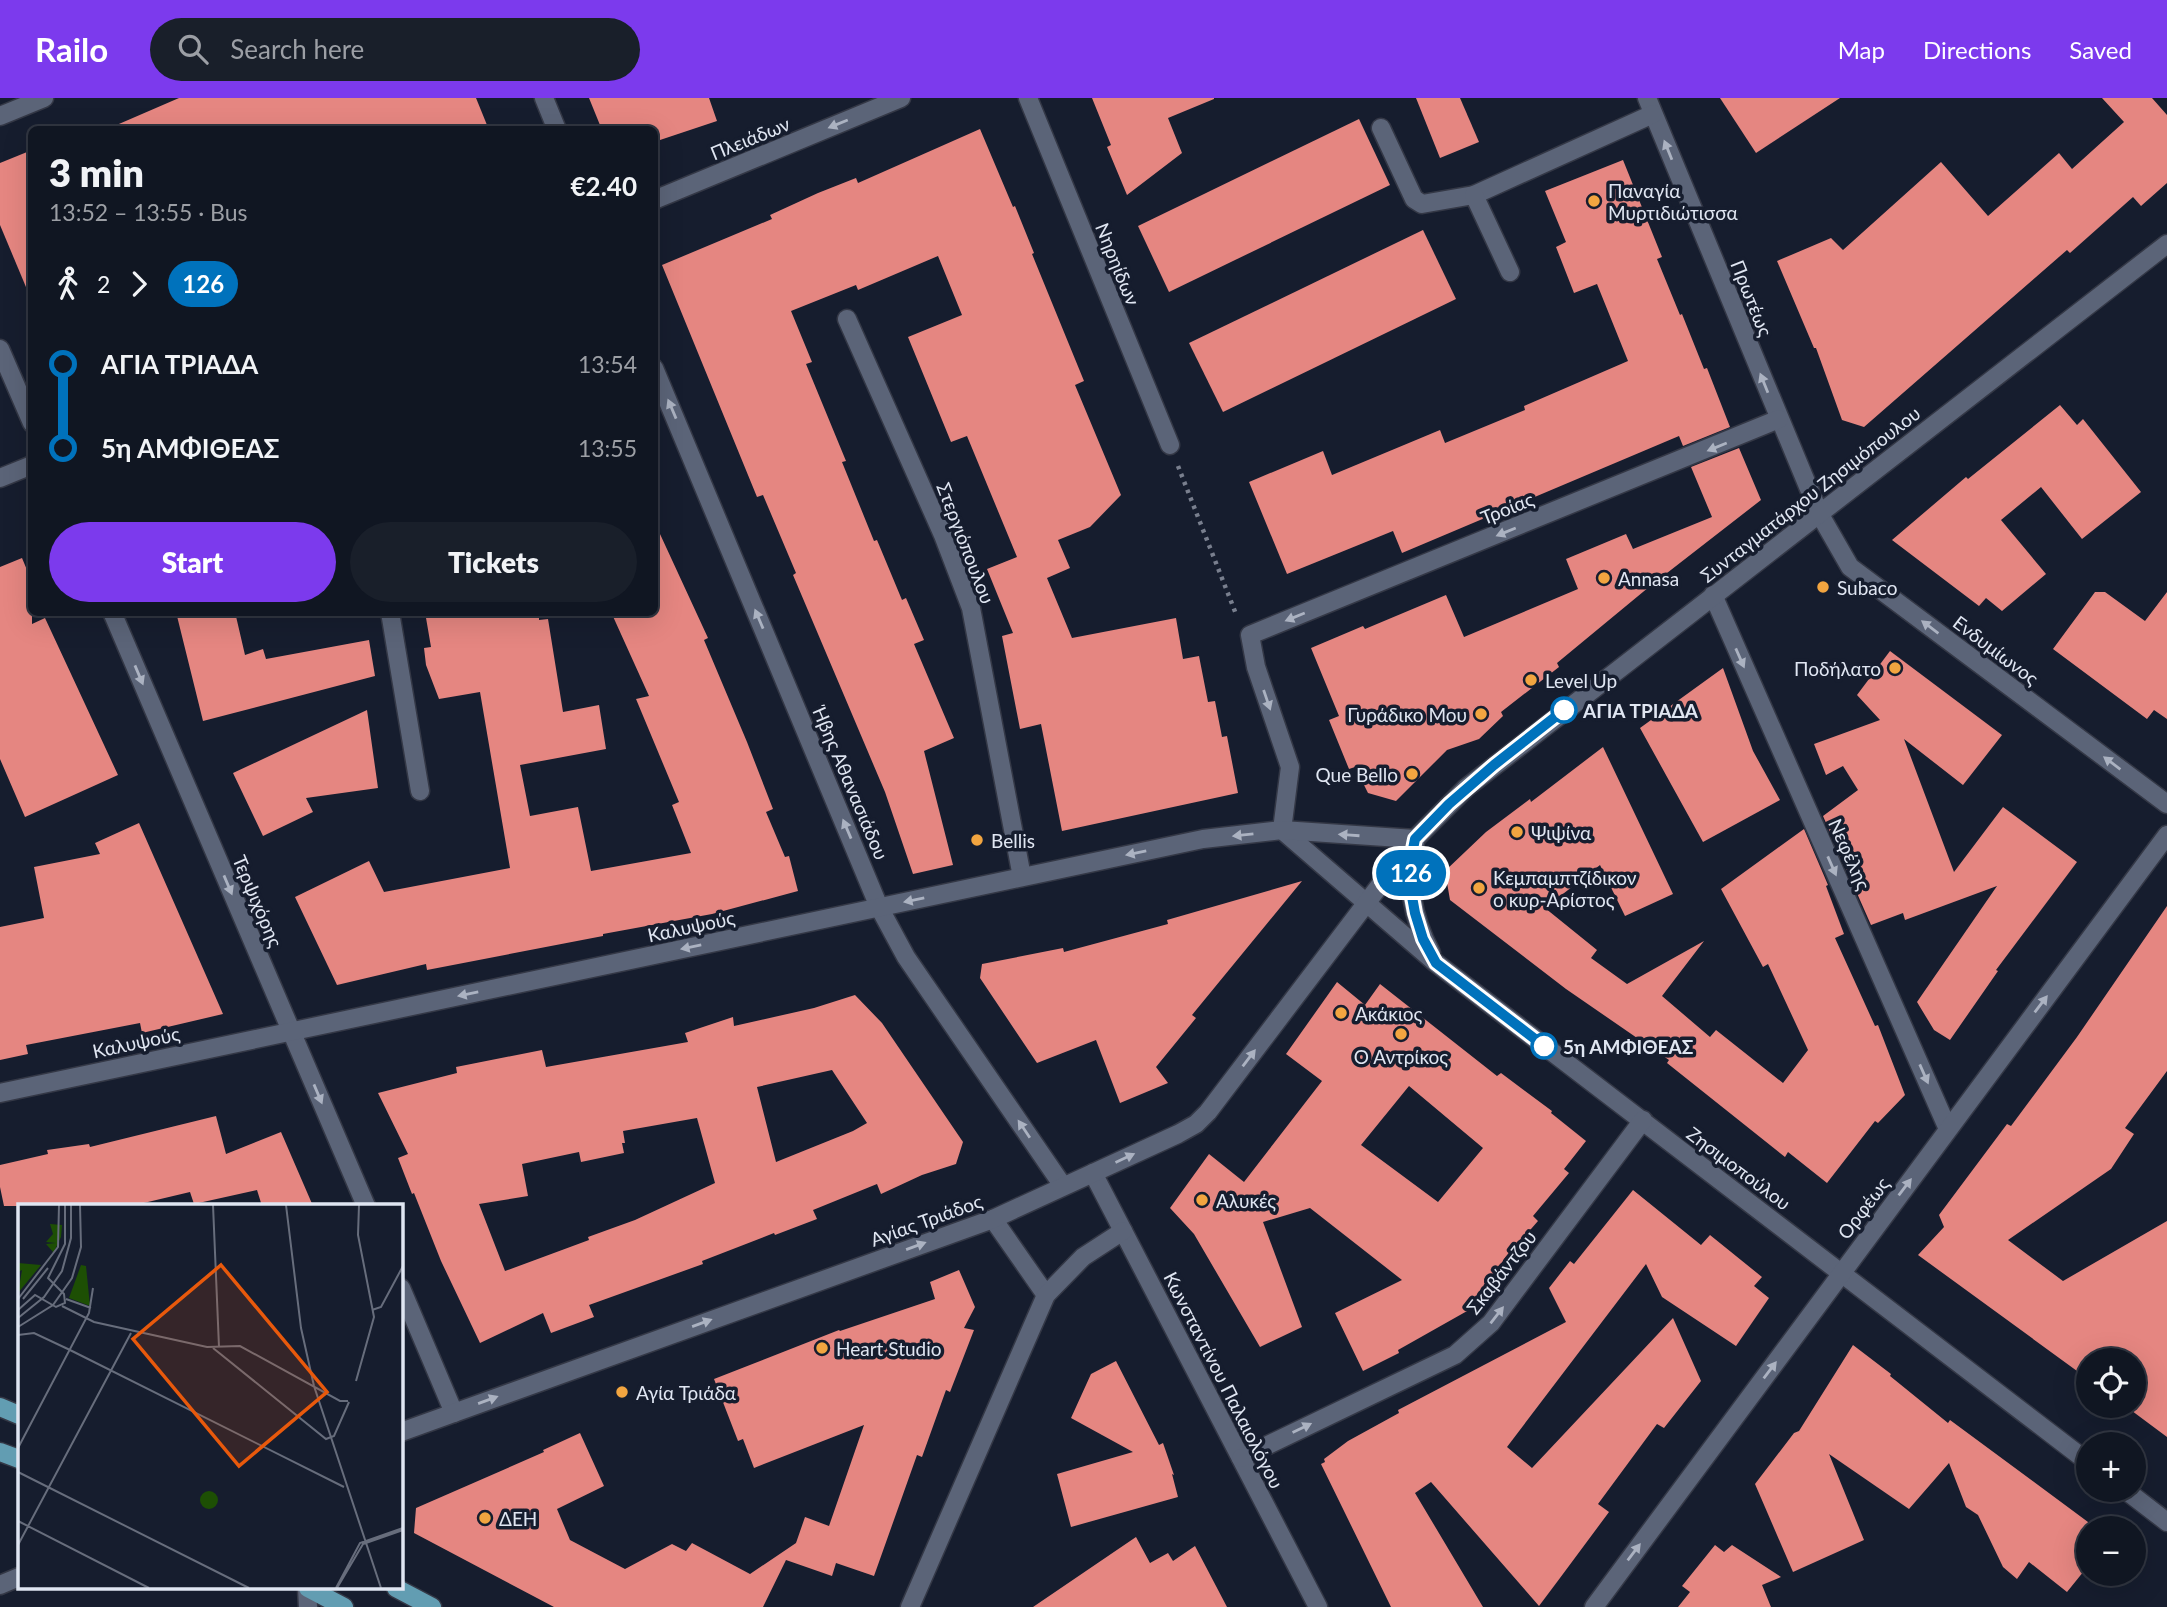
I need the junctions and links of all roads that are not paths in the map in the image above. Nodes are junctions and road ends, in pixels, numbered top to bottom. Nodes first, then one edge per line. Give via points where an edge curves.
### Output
1 (44, 98) edge
2 (544, 98) edge
3 (901, 98) edge
4 (1028, 98) edge
5 (1650, 106) edge
6 (0, 116) edge
7 (555, 126) edge
8 (1381, 128) dead end
9 (1474, 195) junction
10 (658, 198) edge
11 (2167, 243) edge
12 (1510, 272) dead end
13 (847, 319) dead end
14 (0, 349) edge
15 (658, 378) edge
16 (28, 414) edge
17 (1779, 419) junction
18 (1170, 445) road end
19 (28, 468) edge
20 (0, 478) edge
21 (1819, 513) junction
22 (1713, 595) junction
23 (114, 616) edge
24 (391, 616) edge
25 (420, 791) dead end
26 (2167, 804) edge
27 (1282, 830) junction
28 (2167, 835) edge
29 (1415, 839) junction
30 (1022, 877) junction
31 (1367, 903) junction
32 (879, 907) junction
33 (1436, 963) junction
34 (291, 1030) junction
35 (0, 1093) edge
36 (1643, 1121) junction
37 (1948, 1129) junction
38 (1093, 1173) junction
39 (1063, 1186) junction
40 (365, 1204) edge
41 (993, 1219) junction
42 (1123, 1231) junction
43 (1841, 1273) junction
44 (402, 1290) edge
45 (1046, 1296) junction
46 (0, 1408) edge
47 (454, 1413) junction
48 (18, 1415) edge
49 (402, 1432) edge
50 (0, 1452) edge
51 (2076, 1453) edge
52 (1241, 1458) junction
53 (18, 1459) edge
54 (2141, 1502) edge
55 (2167, 1522) edge
56 (18, 1577) edge
57 (0, 1585) edge
58 (311, 1590) edge
59 (400, 1590) edge
60 (345, 1607) edge
61 (432, 1607) edge
62 (911, 1607) edge
63 (1318, 1607) edge
64 (1594, 1607) edge

1 - 6 street
2 - 7 street
3 -> 10 street, Πλειάδων
4 - 18 street, Νηρηίδων
5 - 9 street
17 -> 5 street, Πρωτέως
8 - 9 street via 1414,199 1422,204
9 - 12 street
11 - 21 street, Συνταγματάρχου Ζησιμόπουλου
13 - 30 street, Στεργιόπουλου via 971,608
14 - 16 street
32 -> 15 street, Ήβης Αθανασιάδου
17 - 21 street, Πρωτέως
17 -> 27 street, Τροίας via 1250,635 1256,667 1290,767
19 - 20 street
21 - 22 street, Συνταγματάρχου Ζησιμόπουλου
26 -> 21 street, Ενδυμίωνος via 1850,567
22 - 29 street, Συνταγματάρχου Ζησιμόπουλου via 1475,780
22 -> 37 street, Νεφέλης
23 -> 34 street, Τερψιχόρης
24 - 25 street
29 -> 27 street, Καλυψούς
27 -> 30 street, Καλυψούς via 1203,839
27 - 31 street
37 -> 28 street, Ορφέως
29 - 31 street, Συνταγματάρχου Ζησιμόπουλου
29 - 33 street via 1410,886 1423,939
30 -> 32 street, Καλυψούς
31 - 33 street, Ζησιμοπούλου
38 -> 31 street, Αγίας Τριάδος via 1196,1124
32 -> 34 street, Καλυψούς
39 -> 32 street, Ήβης Αθανασιάδου via 906,957
33 - 36 street, Ζησιμοπούλου
34 - 35 street, Καλυψούς
34 -> 40 street, Τερψιχόρης
36 - 43 street, Ζησιμοπούλου
52 -> 36 street, Σκαβάντζου via 1455,1355 1490,1323
43 -> 37 street, Ορφέως
38 - 39 street, Αγίας Τριάδος
38 - 42 street, Κωνσταντίνου Παλαιολόγου
39 - 41 street, Αγίας Τριάδος
41 - 45 street
47 -> 41 street, Αγίας Τριάδος
42 - 45 street via 1083,1256
42 - 52 street, Κωνσταντίνου Παλαιολόγου
43 - 51 street, Ζησιμοπούλου
64 -> 43 street, Ορφέως
44 - 47 street
45 - 62 street
46 - 48 main road
47 - 49 street, Αγίας Τριάδος
50 - 53 main road
52 - 63 street, Κωνσταντίνου Παλαιολόγου
54 - 55 street
56 - 57 street
58 - 60 main road
59 - 61 main road

